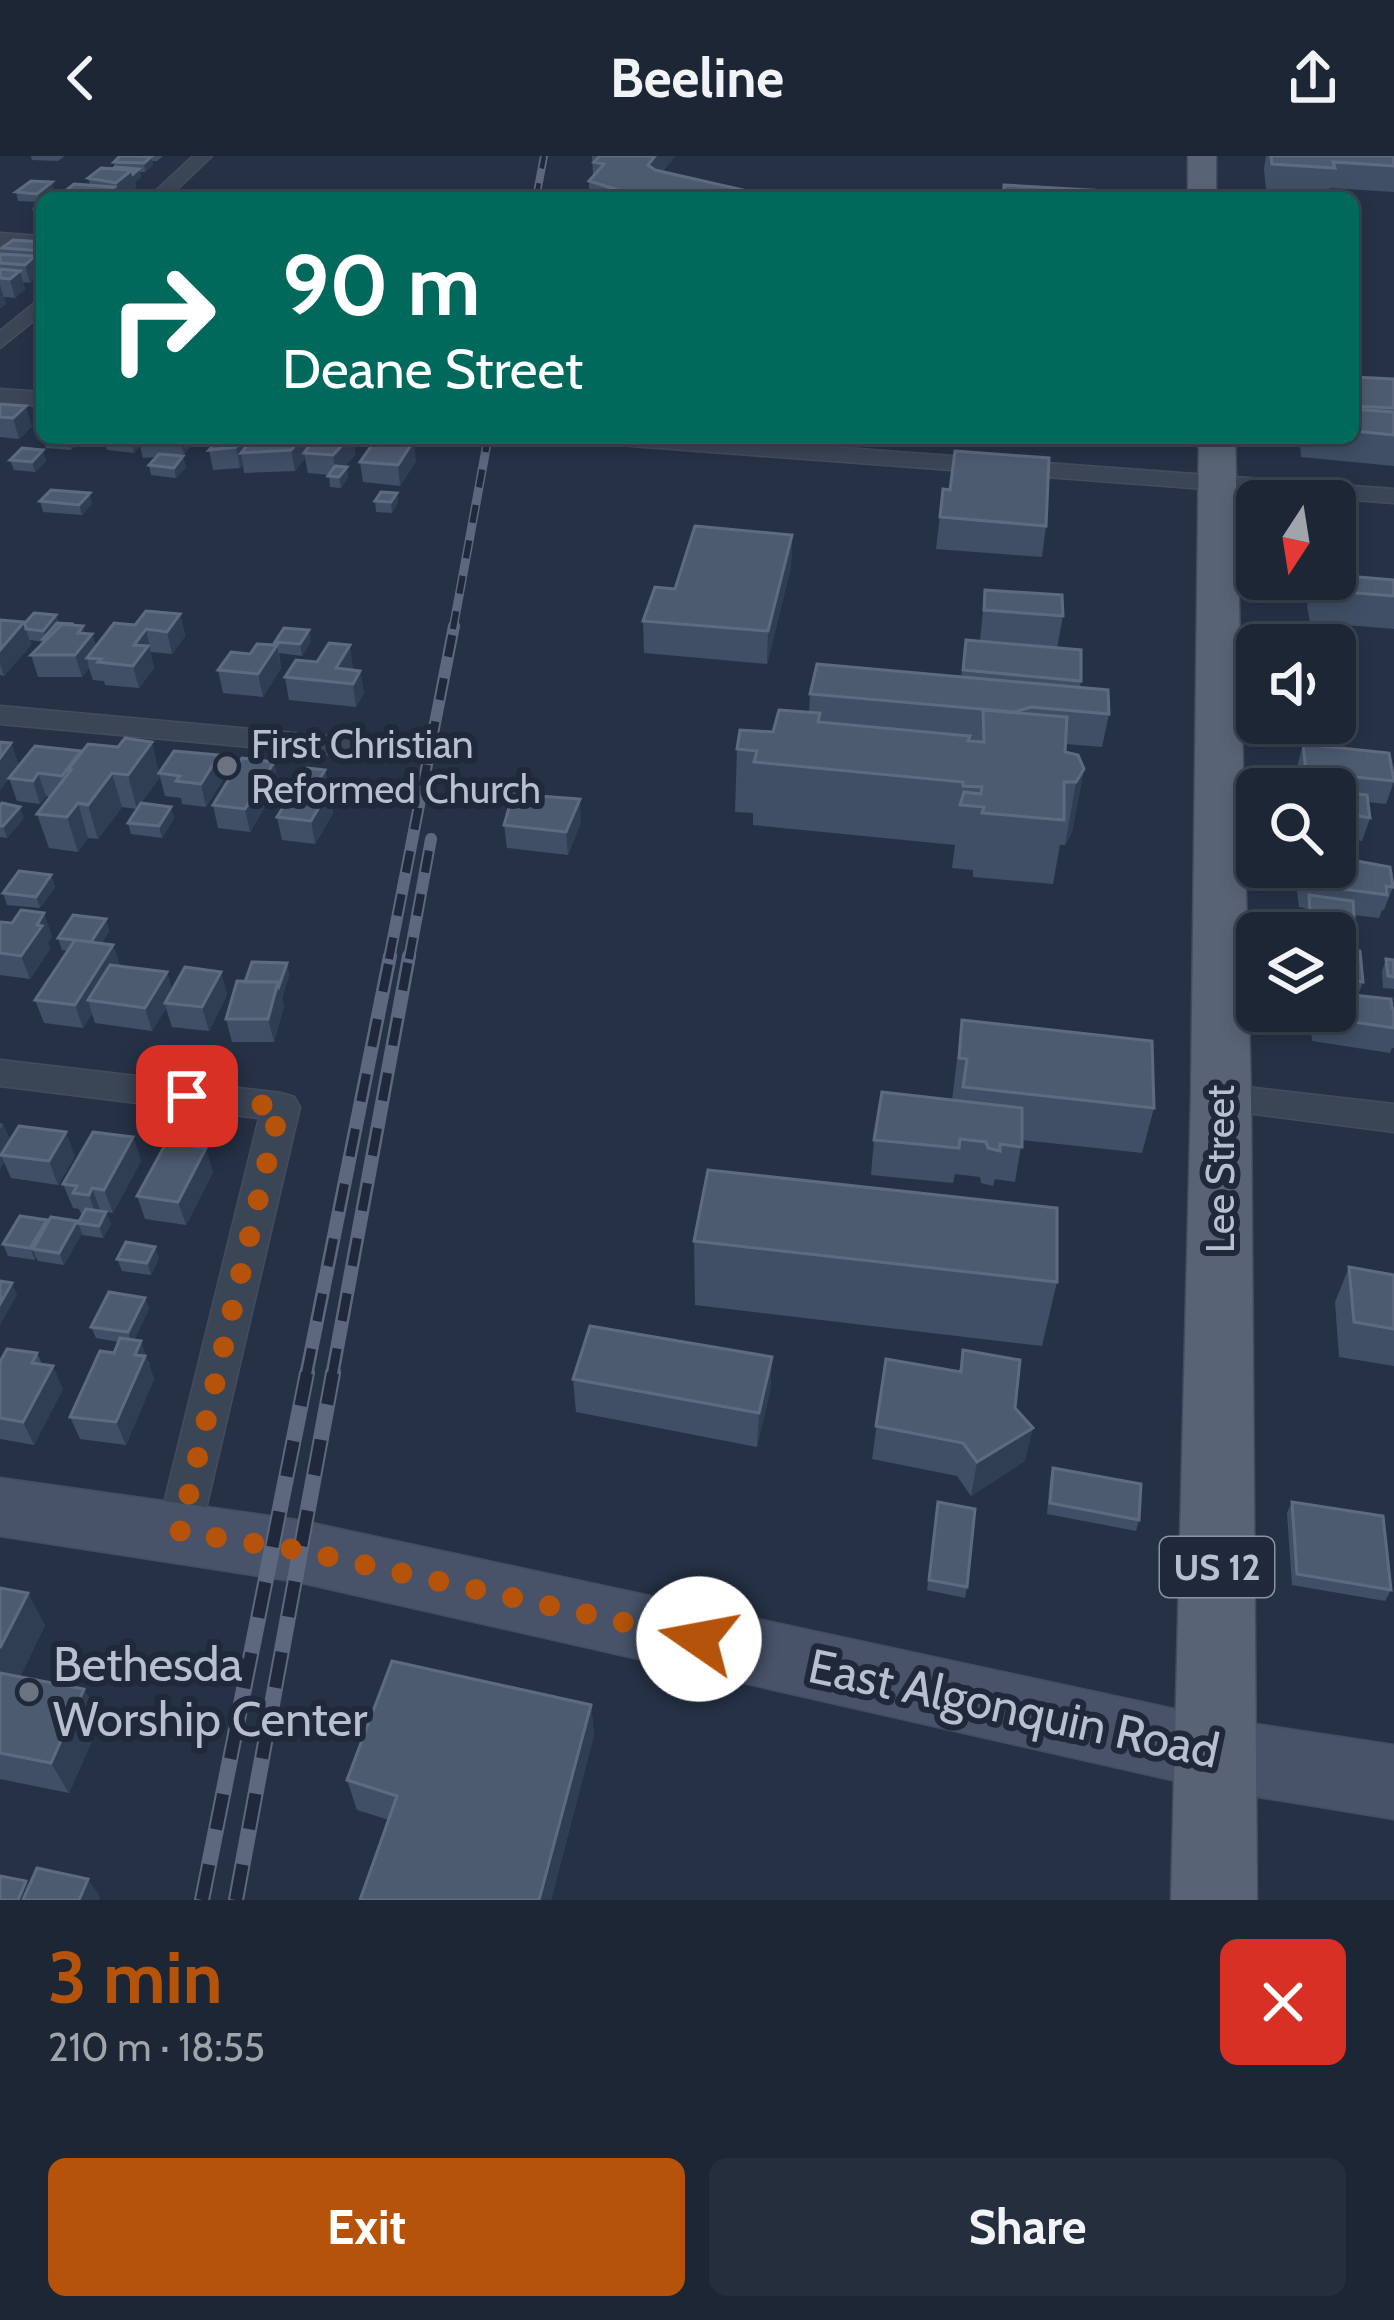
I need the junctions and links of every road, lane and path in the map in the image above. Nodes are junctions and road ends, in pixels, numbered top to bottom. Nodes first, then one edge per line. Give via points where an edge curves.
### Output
1 (203, 156) edge
2 (1202, 156) edge
3 (1230, 156) edge
4 (164, 192) edge
5 (1202, 192) edge
6 (1231, 192) edge
7 (0, 239) edge
8 (36, 242) edge
9 (36, 309) edge
10 (0, 342) edge
11 (0, 396) edge
12 (36, 399) edge
13 (774, 444) edge
14 (1217, 461) edge
15 (1394, 496) edge
16 (0, 715) edge
17 (361, 748) dead end
18 (0, 1073) edge
19 (1221, 1098) junction
20 (1394, 1118) edge
21 (0, 1507) edge
22 (180, 1532) junction
23 (1216, 1754) junction
24 (1394, 1781) edge
25 (1214, 1900) edge

1 - 4 street
2 - 5 main road
3 - 6 main road
7 - 8 street
9 - 10 street
11 - 12 street
13 - 14 street
14 - 15 street
14 - 19 main road, Lee Street / US 12
16 - 17 street
18 - 22 street via 280,1107
19 - 20 street
19 - 23 main road, Lee Street / US 12
21 - 22 street, East Algonquin Road
22 - 23 street, East Algonquin Road via 298,1550
23 - 24 street, East Algonquin Road
23 - 25 main road, Lee Street / US 12

